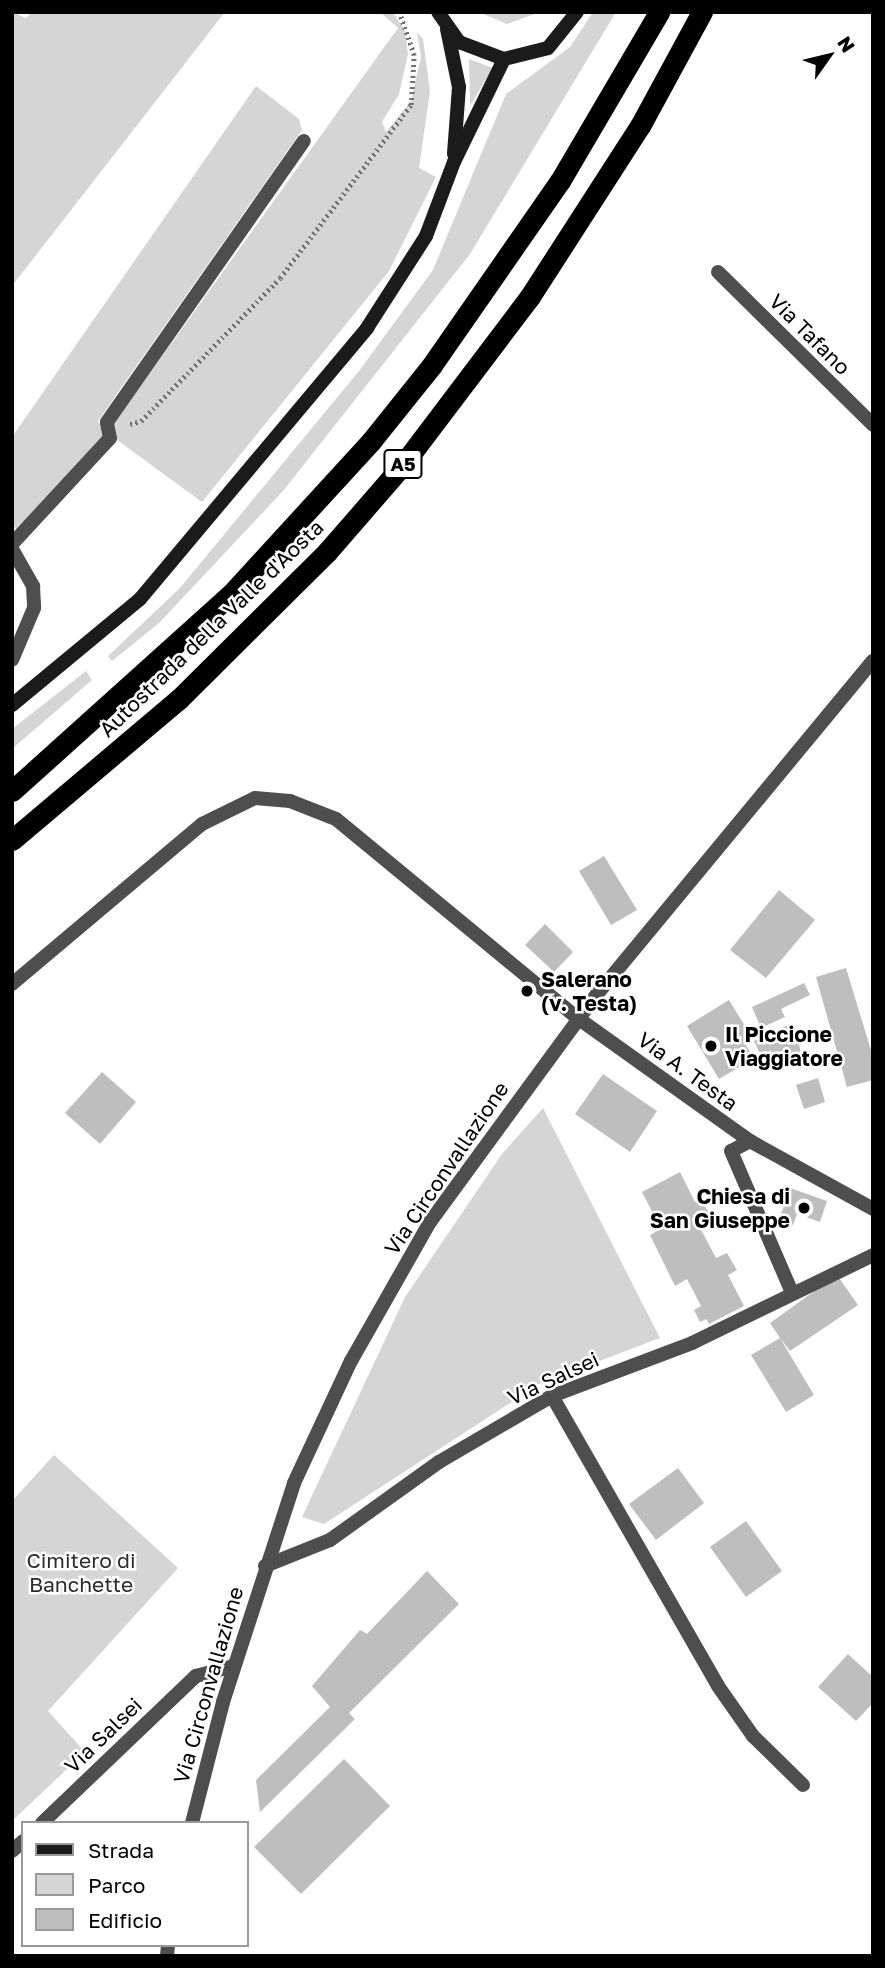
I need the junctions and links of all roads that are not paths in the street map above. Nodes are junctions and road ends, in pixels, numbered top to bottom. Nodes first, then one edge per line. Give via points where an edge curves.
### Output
1 (438, 12) edge
2 (577, 12) edge
3 (659, 12) edge
4 (702, 12) edge
5 (447, 28) junction
6 (504, 60) junction
7 (304, 141) dead end
8 (454, 162) junction
9 (718, 272) dead end
10 (873, 425) edge
11 (12, 547) edge
12 (12, 660) edge
13 (873, 661) edge
14 (12, 705) edge
15 (12, 792) edge
16 (12, 840) edge
17 (12, 984) edge
18 (579, 1019) junction
19 (750, 1142) junction
20 (873, 1209) edge
21 (873, 1255) edge
22 (791, 1290) junction
23 (552, 1396) junction
24 (265, 1566) junction
25 (234, 1666) junction
26 (803, 1786) dead end
27 (44, 1821) edge
28 (193, 1821) edge

1 - 5 main road
2 - 6 main road via 548,48
3 - 15 highway, Autostrada della Valle d'Aosta / A5 via 546,202 372,440 232,593
4 - 16 highway, Autostrada della Valle d'Aosta / A5 via 640,126 537,287 401,467 327,552 179,699
5 - 6 main road via 475,52
5 - 8 main road via 459,88
6 - 8 main road
7 - 11 street via 107,422 110,438
8 - 14 main road via 426,236 403,277 241,485 140,599
9 - 10 street, Via Tafano
11 - 12 street via 33,586 34,608
13 - 18 street, Via Circonvallazione
17 - 18 street, Via A. Testa via 202,824 255,798 290,802 336,819
18 - 19 street, Via A. Testa
18 - 24 street, Via Circonvallazione via 430,1222 351,1361 295,1483
19 - 20 street, Via A. Testa
19 - 22 street via 731,1151
21 - 22 street, Via Salsei
22 - 23 street, Via Salsei via 692,1343
23 - 24 street, Via Salsei via 439,1462 330,1540
23 - 26 street via 718,1686 753,1736
24 - 25 street, Via Circonvallazione
25 - 27 street, Via Salsei via 196,1675
25 - 28 street, Via Circonvallazione

